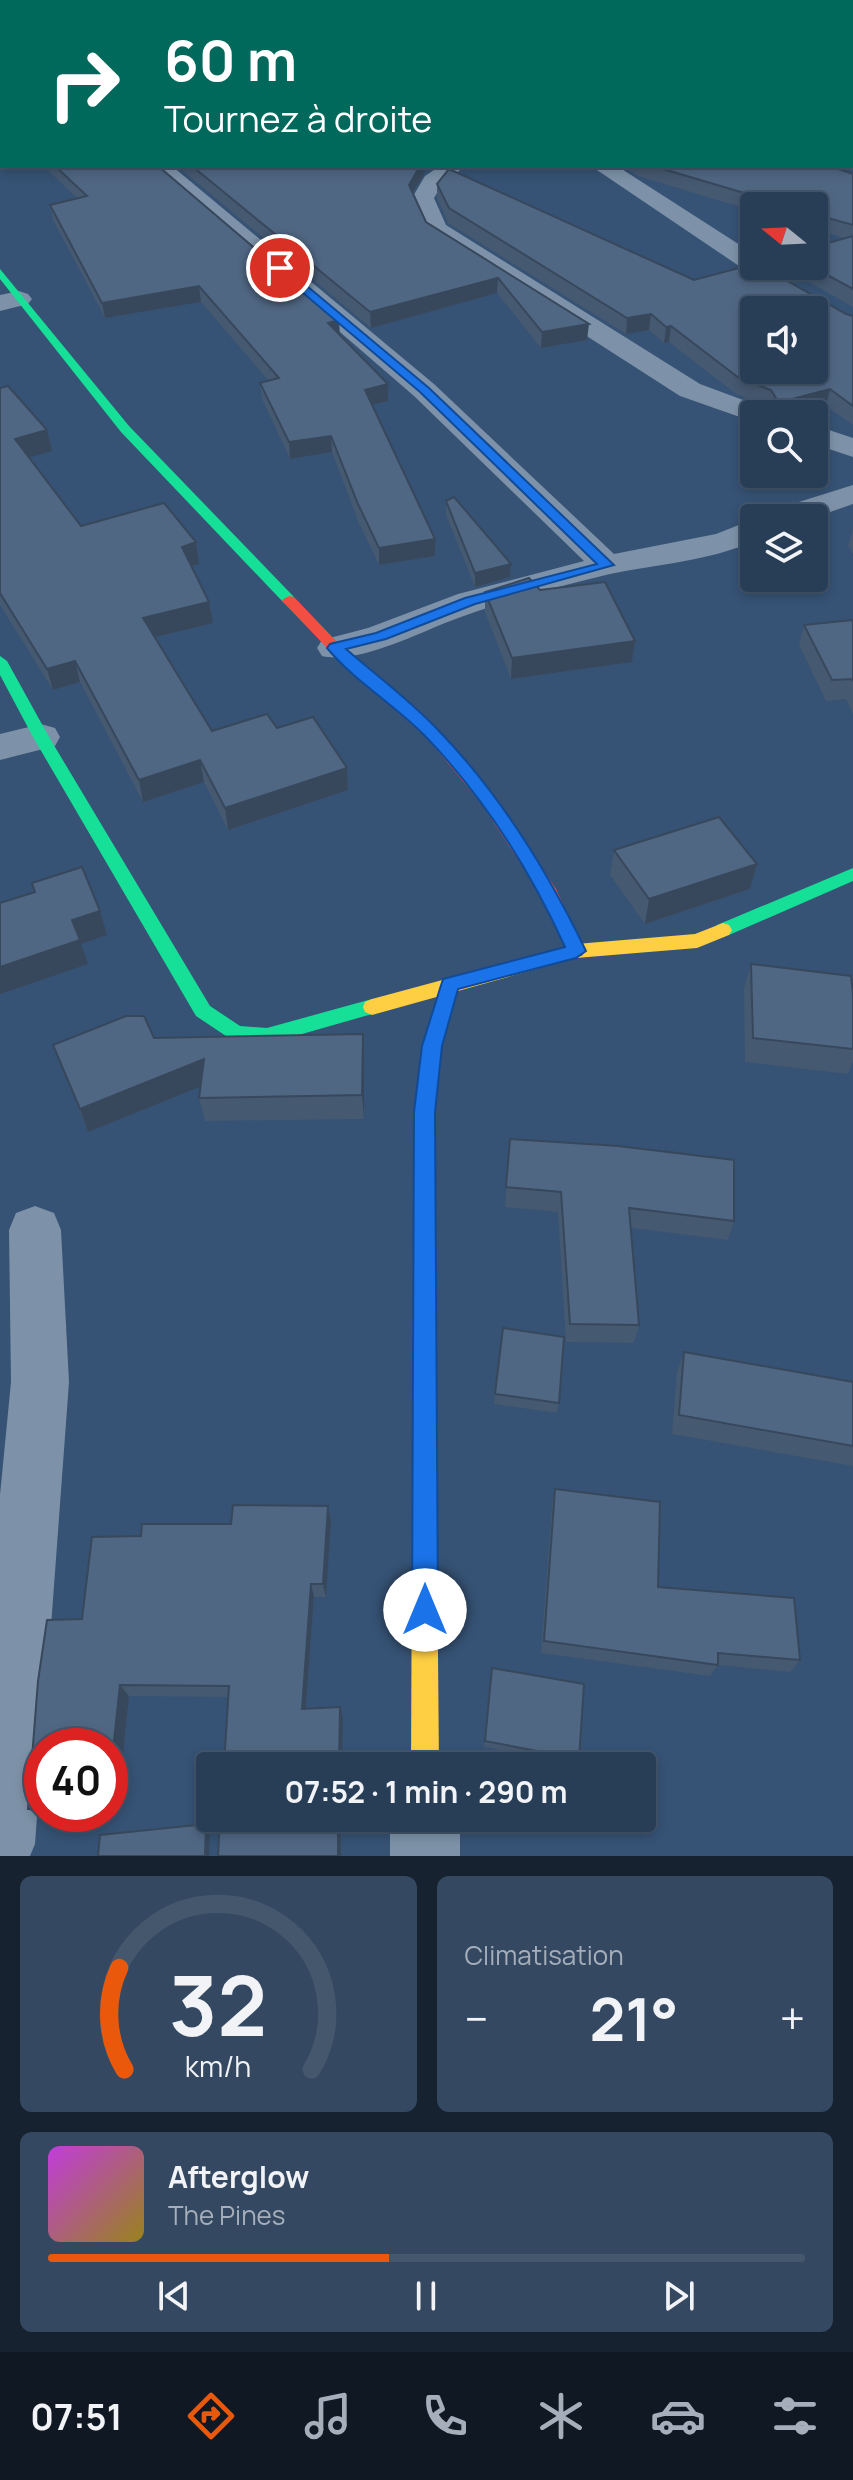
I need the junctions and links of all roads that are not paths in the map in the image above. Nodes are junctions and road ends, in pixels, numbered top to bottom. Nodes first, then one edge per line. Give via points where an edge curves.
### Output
1 (161, 168) edge
2 (451, 168) edge
3 (605, 168) edge
4 (740, 255) edge
5 (0, 272) edge
6 (10, 301) edge
7 (740, 408) edge
8 (828, 439) edge
9 (853, 448) edge
10 (853, 494) edge
11 (823, 504) edge
12 (740, 535) edge
13 (607, 565) junction
14 (335, 648) junction
15 (0, 661) edge
16 (41, 737) junction
17 (0, 747) edge
18 (853, 874) edge
19 (576, 951) junction
20 (450, 984) junction
21 (35, 1230) dead end
22 (425, 1752) edge
23 (425, 1832) edge
24 (0, 1844) edge
25 (425, 1856) edge

1 - 13 street via 424,390
2 - 7 street via 433,181 423,198 436,229 690,390
3 - 4 street
5 - 6 street
6 - 14 street via 84,373 125,429
8 - 9 street
10 - 11 street
12 - 13 street
13 - 14 street via 470,601
14 - 19 street via 433,734 487,799 550,894
15 - 16 street
16 - 17 street
16 - 20 street via 203,1011 236,1033 267,1036
18 - 19 street via 697,941
19 - 20 street
20 - 22 street via 432,1046 424,1112
21 - 24 street via 40,1382
23 - 25 street

